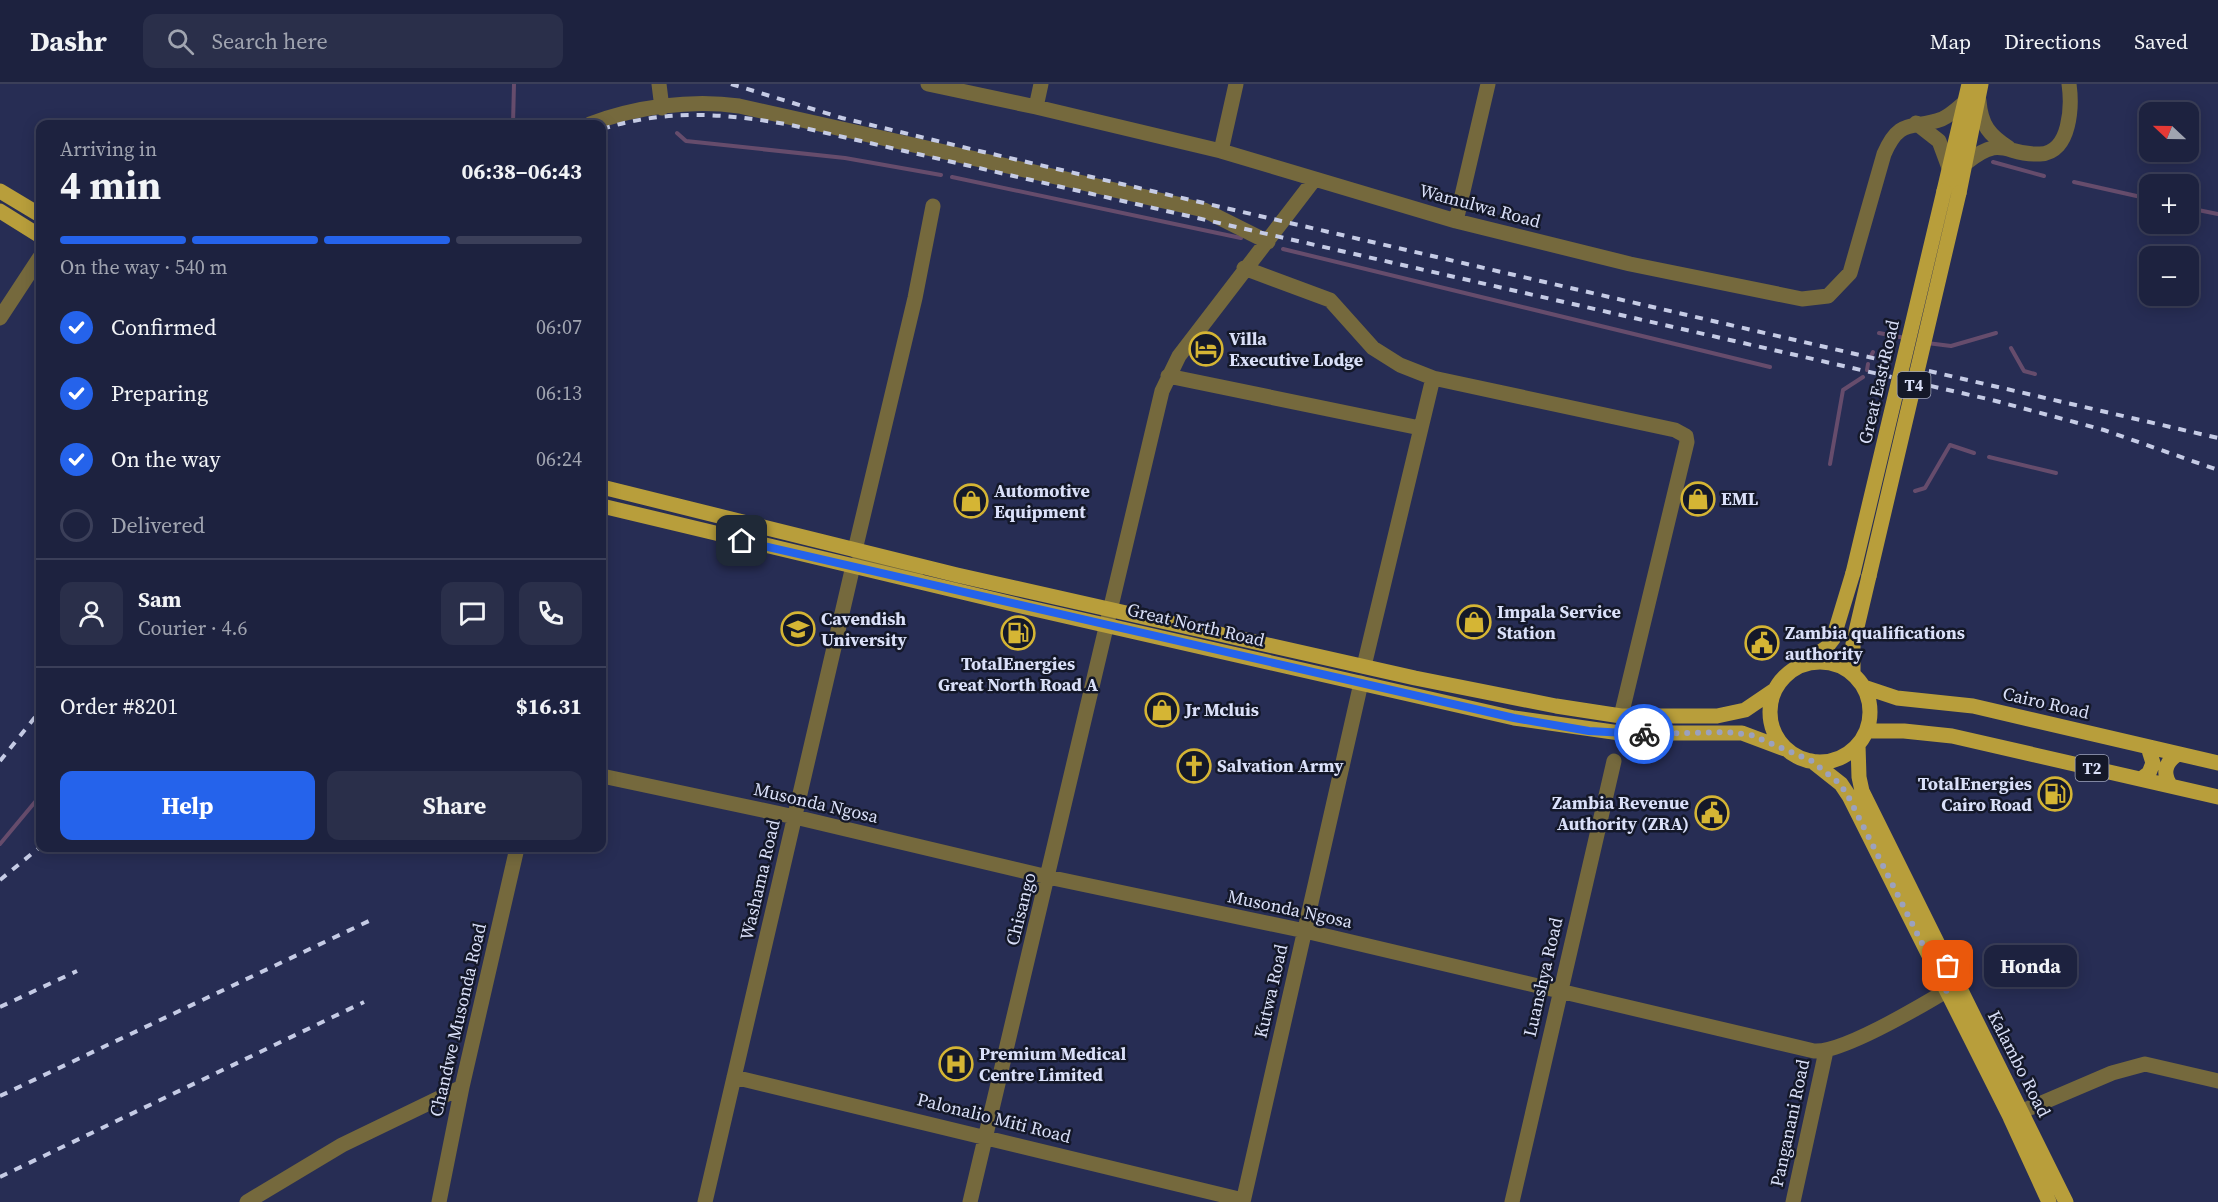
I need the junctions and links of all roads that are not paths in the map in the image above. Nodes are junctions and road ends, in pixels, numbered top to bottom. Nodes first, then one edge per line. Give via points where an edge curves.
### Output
1 (659, 84) edge
2 (928, 84) edge
3 (1041, 84) edge
4 (1236, 84) edge
5 (1488, 84) edge
6 (1969, 84) edge
7 (2069, 84) edge
8 (1975, 94) edge
9 (1036, 107) junction
10 (662, 108) junction
11 (602, 120) edge
12 (1916, 123) junction
13 (2009, 148) junction
14 (1221, 151) junction
15 (1966, 163) junction
16 (1949, 168) junction
17 (1314, 180) junction
18 (0, 190) edge
19 (1951, 192) junction
20 (933, 206) dead end
21 (0, 211) edge
22 (36, 212) edge
23 (1456, 221) junction
24 (36, 234) edge
25 (1268, 242) junction
26 (36, 263) edge
27 (1244, 268) junction
28 (0, 318) edge
29 (1168, 376) junction
30 (1433, 378) junction
31 (1420, 428) junction
32 (606, 488) edge
33 (606, 507) edge
34 (855, 550) junction
35 (853, 566) junction
36 (921, 582) junction
37 (1110, 609) junction
38 (1107, 625) junction
39 (1364, 666) junction
40 (1795, 669) junction
41 (1853, 674) junction
42 (1361, 683) junction
43 (1864, 687) junction
44 (1773, 691) junction
45 (1621, 716) junction
46 (1867, 731) junction
47 (1858, 746) junction
48 (2148, 747) junction
49 (1785, 749) junction
50 (2178, 754) junction
51 (1614, 761) dead end
52 (1812, 761) junction
53 (2218, 763) edge
54 (606, 777) edge
55 (2141, 780) junction
56 (2171, 786) junction
57 (2218, 797) edge
58 (795, 817) junction
59 (516, 852) edge
60 (1048, 877) junction
61 (1305, 931) junction
62 (1952, 988) junction
63 (1560, 992) junction
64 (1826, 1052) junction
65 (734, 1077) junction
66 (2218, 1081) edge
67 (462, 1087) junction
68 (2016, 1114) junction
69 (986, 1136) junction
70 (1243, 1201) edge
71 (247, 1202) edge
72 (439, 1202) edge
73 (705, 1202) edge
74 (970, 1202) edge
75 (1512, 1202) edge
76 (1793, 1202) edge
77 (2049, 1202) edge
78 (2067, 1202) edge

1 - 10 street
2 - 9 street, Wamulwa Road
3 - 9 street
4 - 14 street
5 - 23 street
6 - 8 main road, Great East Road / T4
7 - 13 street via 2072,105 2068,127 2058,145 2040,155
8 - 12 street, Wamulwa Road via 1944,118
8 - 13 street via 1984,126 1991,137
8 - 15 main road, Great East Road / T4
8 - 16 main road, Great East Road / T4
9 - 14 street, Wamulwa Road
10 - 11 street
10 - 25 street via 721,104 820,122 1023,172 1204,210
12 - 16 street via 1939,141
12 - 23 street, Wamulwa Road via 1896,134 1884,154 1850,273 1833,292 1816,298 1630,264
13 - 15 street via 1988,149
14 - 17 street, Wamulwa Road
15 - 19 main road, Great East Road / T4
16 - 19 main road, Great East Road / T4
17 - 23 street, Wamulwa Road
17 - 25 street, Chisango
18 - 22 main road
19 - 40 main road, Great East Road / T4, bridge via 1853,573 1830,645
19 - 41 main road, Great East Road / T4, bridge via 1852,644
20 - 34 street
21 - 24 main road
25 - 27 street, Chisango
26 - 28 street
27 - 29 street, Chisango
27 - 30 street via 1330,300 1373,348 1400,365
29 - 31 street
29 - 37 street, Chisango
30 - 31 street
30 - 45 street via 1674,430 1686,436
31 - 39 street
32 - 34 main road, Great North Road
33 - 35 main road, Great North Road
34 - 36 street via 864,559 907,572
34 - 37 main road, Great North Road
35 - 36 main road, Great North Road
35 - 58 street, Washama Road
36 - 38 main road, Great North Road
37 - 38 street, Chisango
37 - 39 main road, Great North Road
38 - 42 main road, Great North Road
38 - 60 street, Chisango
39 - 45 main road, Great North Road
40 - 41 main road via 1824,662
40 - 44 main road
41 - 43 main road
42 - 49 main road, Great North Road via 1559,726 1631,734 1743,733
42 - 61 street, Kutwa Road
43 - 46 main road via 1870,709
43 - 48 main road, Cairo Road / T2 via 1897,698 1973,706
44 - 45 main road, Great North Road via 1745,710 1717,716
44 - 49 main road via 1770,722
46 - 47 main road
46 - 55 main road, T2 via 1952,736
47 - 52 main road via 1829,762
47 - 62 main road, Kalambo Road via 1862,791
48 - 50 main road, Cairo Road / T2
48 - 55 main road via 2153,763
49 - 52 main road
50 - 53 main road, Cairo Road / T2
50 - 56 main road via 2167,766 2166,777
51 - 63 street, Luanshya Road
52 - 62 main road, Kalambo Road via 1840,784 1848,796
54 - 58 street, Musonda Ngosa
55 - 56 main road, T2
56 - 57 main road, T2
58 - 60 street, Musonda Ngosa
58 - 65 street, Washama Road
59 - 67 street, Chandwe Musonda Road
60 - 61 street, Musonda Ngosa
60 - 69 street, Chisango
61 - 63 street, Musonda Ngosa
61 - 70 street, Kutwa Road
62 - 64 street
62 - 68 main road, Kalambo Road
63 - 64 street, Musonda Ngosa
63 - 75 street, Luanshya Road
64 - 76 street, Panganani Road
65 - 69 street, Palonalio Miti Road
65 - 73 street, Washama Road
66 - 68 street via 2145,1064 2112,1073
67 - 71 street via 342,1145
67 - 72 street, Chandwe Musonda Road
68 - 77 main road, Kalambo Road
68 - 78 main road, Kalambo Road
69 - 70 street, Palonalio Miti Road
69 - 74 street, Chisango

